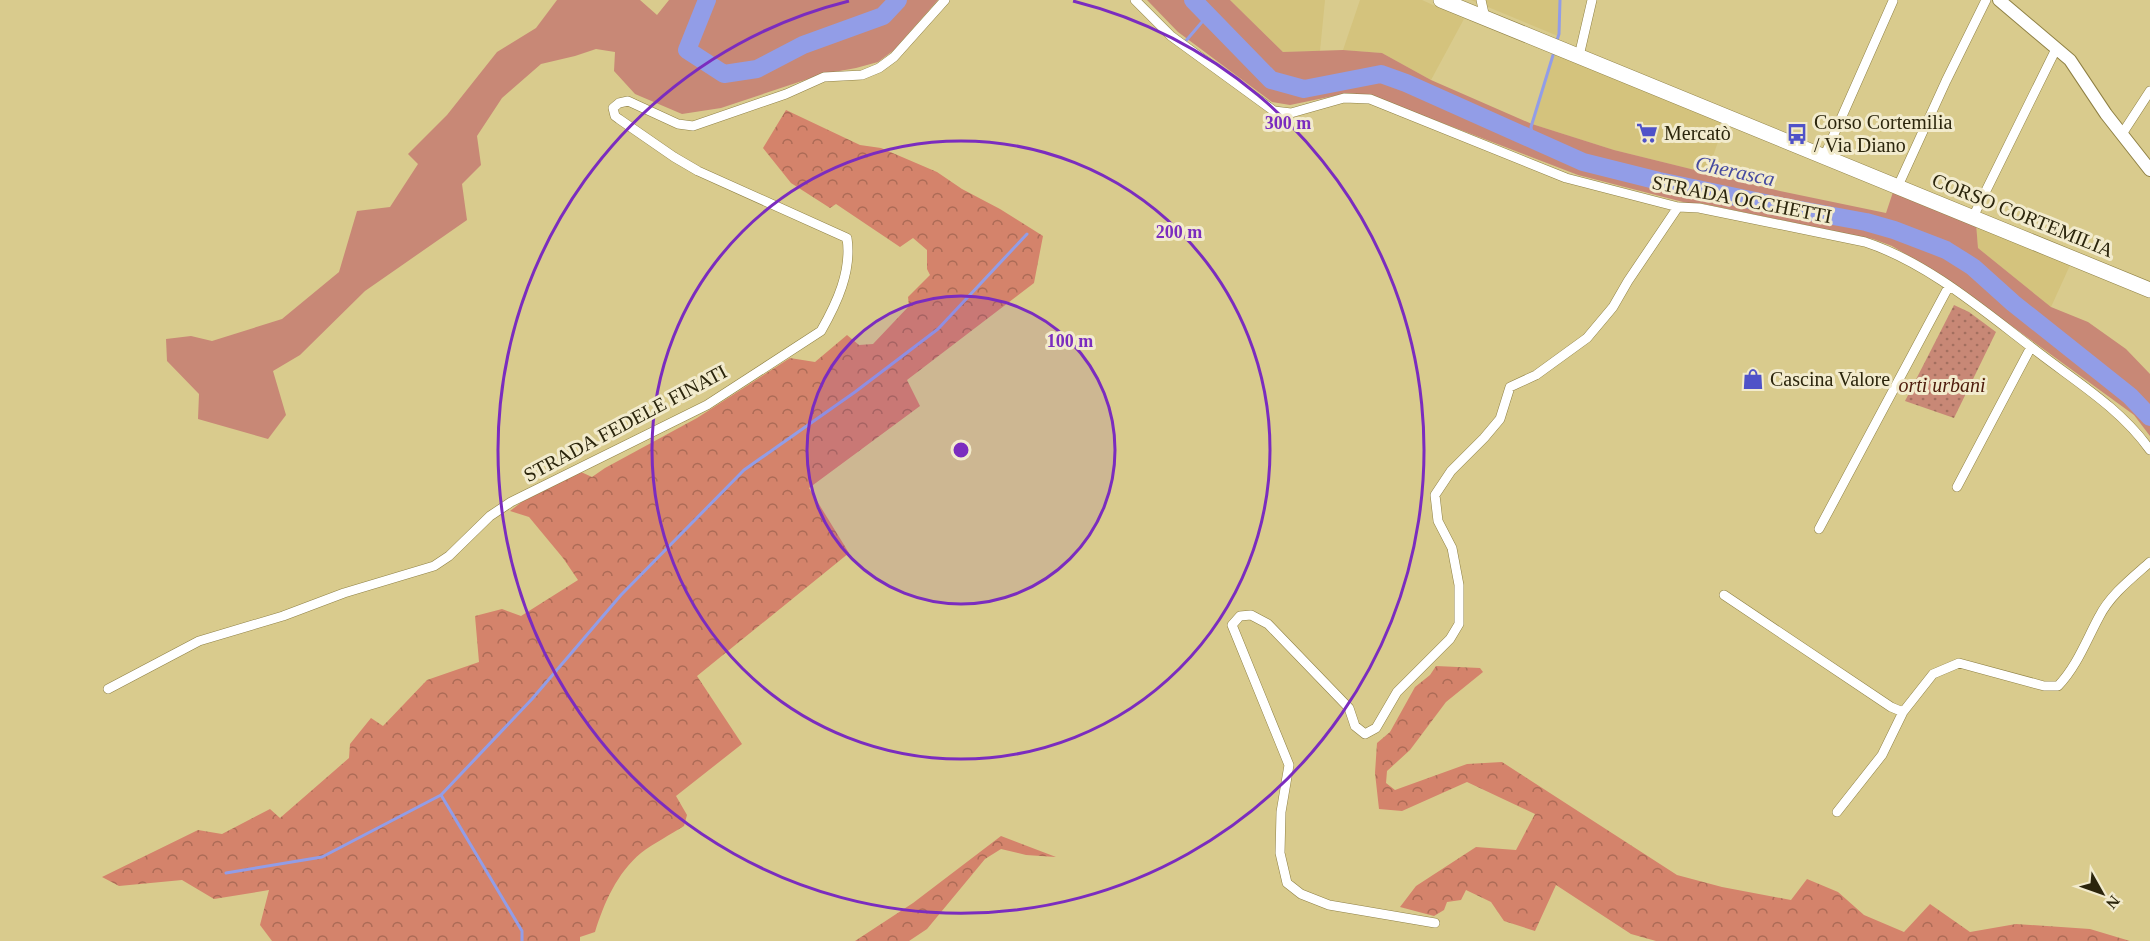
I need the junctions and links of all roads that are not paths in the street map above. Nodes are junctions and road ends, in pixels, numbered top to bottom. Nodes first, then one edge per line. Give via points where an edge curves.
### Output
1 (945, 0) edge
2 (1135, 0) edge
3 (1441, 0) edge
4 (1481, 0) edge
5 (1592, 0) edge
6 (1986, 0) edge
7 (1999, 0) edge
8 (1893, 1) edge
9 (1485, 18) junction
10 (2056, 49) junction
11 (1579, 56) junction
12 (2150, 91) edge
13 (2122, 134) junction
14 (1824, 157) junction
15 (2150, 170) edge
16 (1898, 186) junction
17 (1678, 207) junction
18 (1973, 217) junction
19 (1949, 286) junction
20 (2150, 290) edge
21 (2031, 347) junction
22 (2150, 450) edge
23 (1957, 487) dead end
24 (1819, 529) dead end
25 (2150, 562) edge
26 (1724, 595) dead end
27 (108, 689) dead end
28 (1903, 712) junction
29 (1837, 812) dead end
30 (1436, 923) dead end

1 - 27 street, STRADA FEDELE FINATI via 894,57 862,75 824,77 693,126 678,124 628,101 613,108 619,119 698,171 847,238 847,271 821,331 707,405 511,502 434,566 206,638
2 - 17 street, STRADA OCCHETTI via 1171,36 1274,111 1291,113 1344,98 1370,99 1566,178
3 - 9 main road
4 - 9 street
5 - 11 street
6 - 16 street
7 - 10 street
8 - 14 street
9 - 11 main road, CORSO CORTEMILIA
10 - 13 street via 2070,60
10 - 18 street
11 - 14 main road, CORSO CORTEMILIA
12 - 13 street
13 - 15 street
14 - 16 main road, CORSO CORTEMILIA
16 - 18 main road, CORSO CORTEMILIA
17 - 19 street, STRADA OCCHETTI via 1865,242 1890,250
17 - 30 street via 1613,307 1587,338 1536,375 1510,387 1500,418 1450,471 1436,495 1438,521 1452,548 1459,585 1459,624 1450,639 1397,692 1376,728 1365,734 1355,726 1349,708 1268,624 1251,615 1240,616 1232,625 1289,765 1281,812 1280,853 1287,883 1301,894 1329,905
18 - 20 main road, CORSO CORTEMILIA
19 - 21 street, STRADA OCCHETTI
19 - 24 street
21 - 22 street, STRADA OCCHETTI via 2122,416
21 - 23 street
25 - 28 street via 2116,593 2099,615 2058,686 2044,686 1959,663 1933,674
26 - 28 street
28 - 29 street via 1882,755

